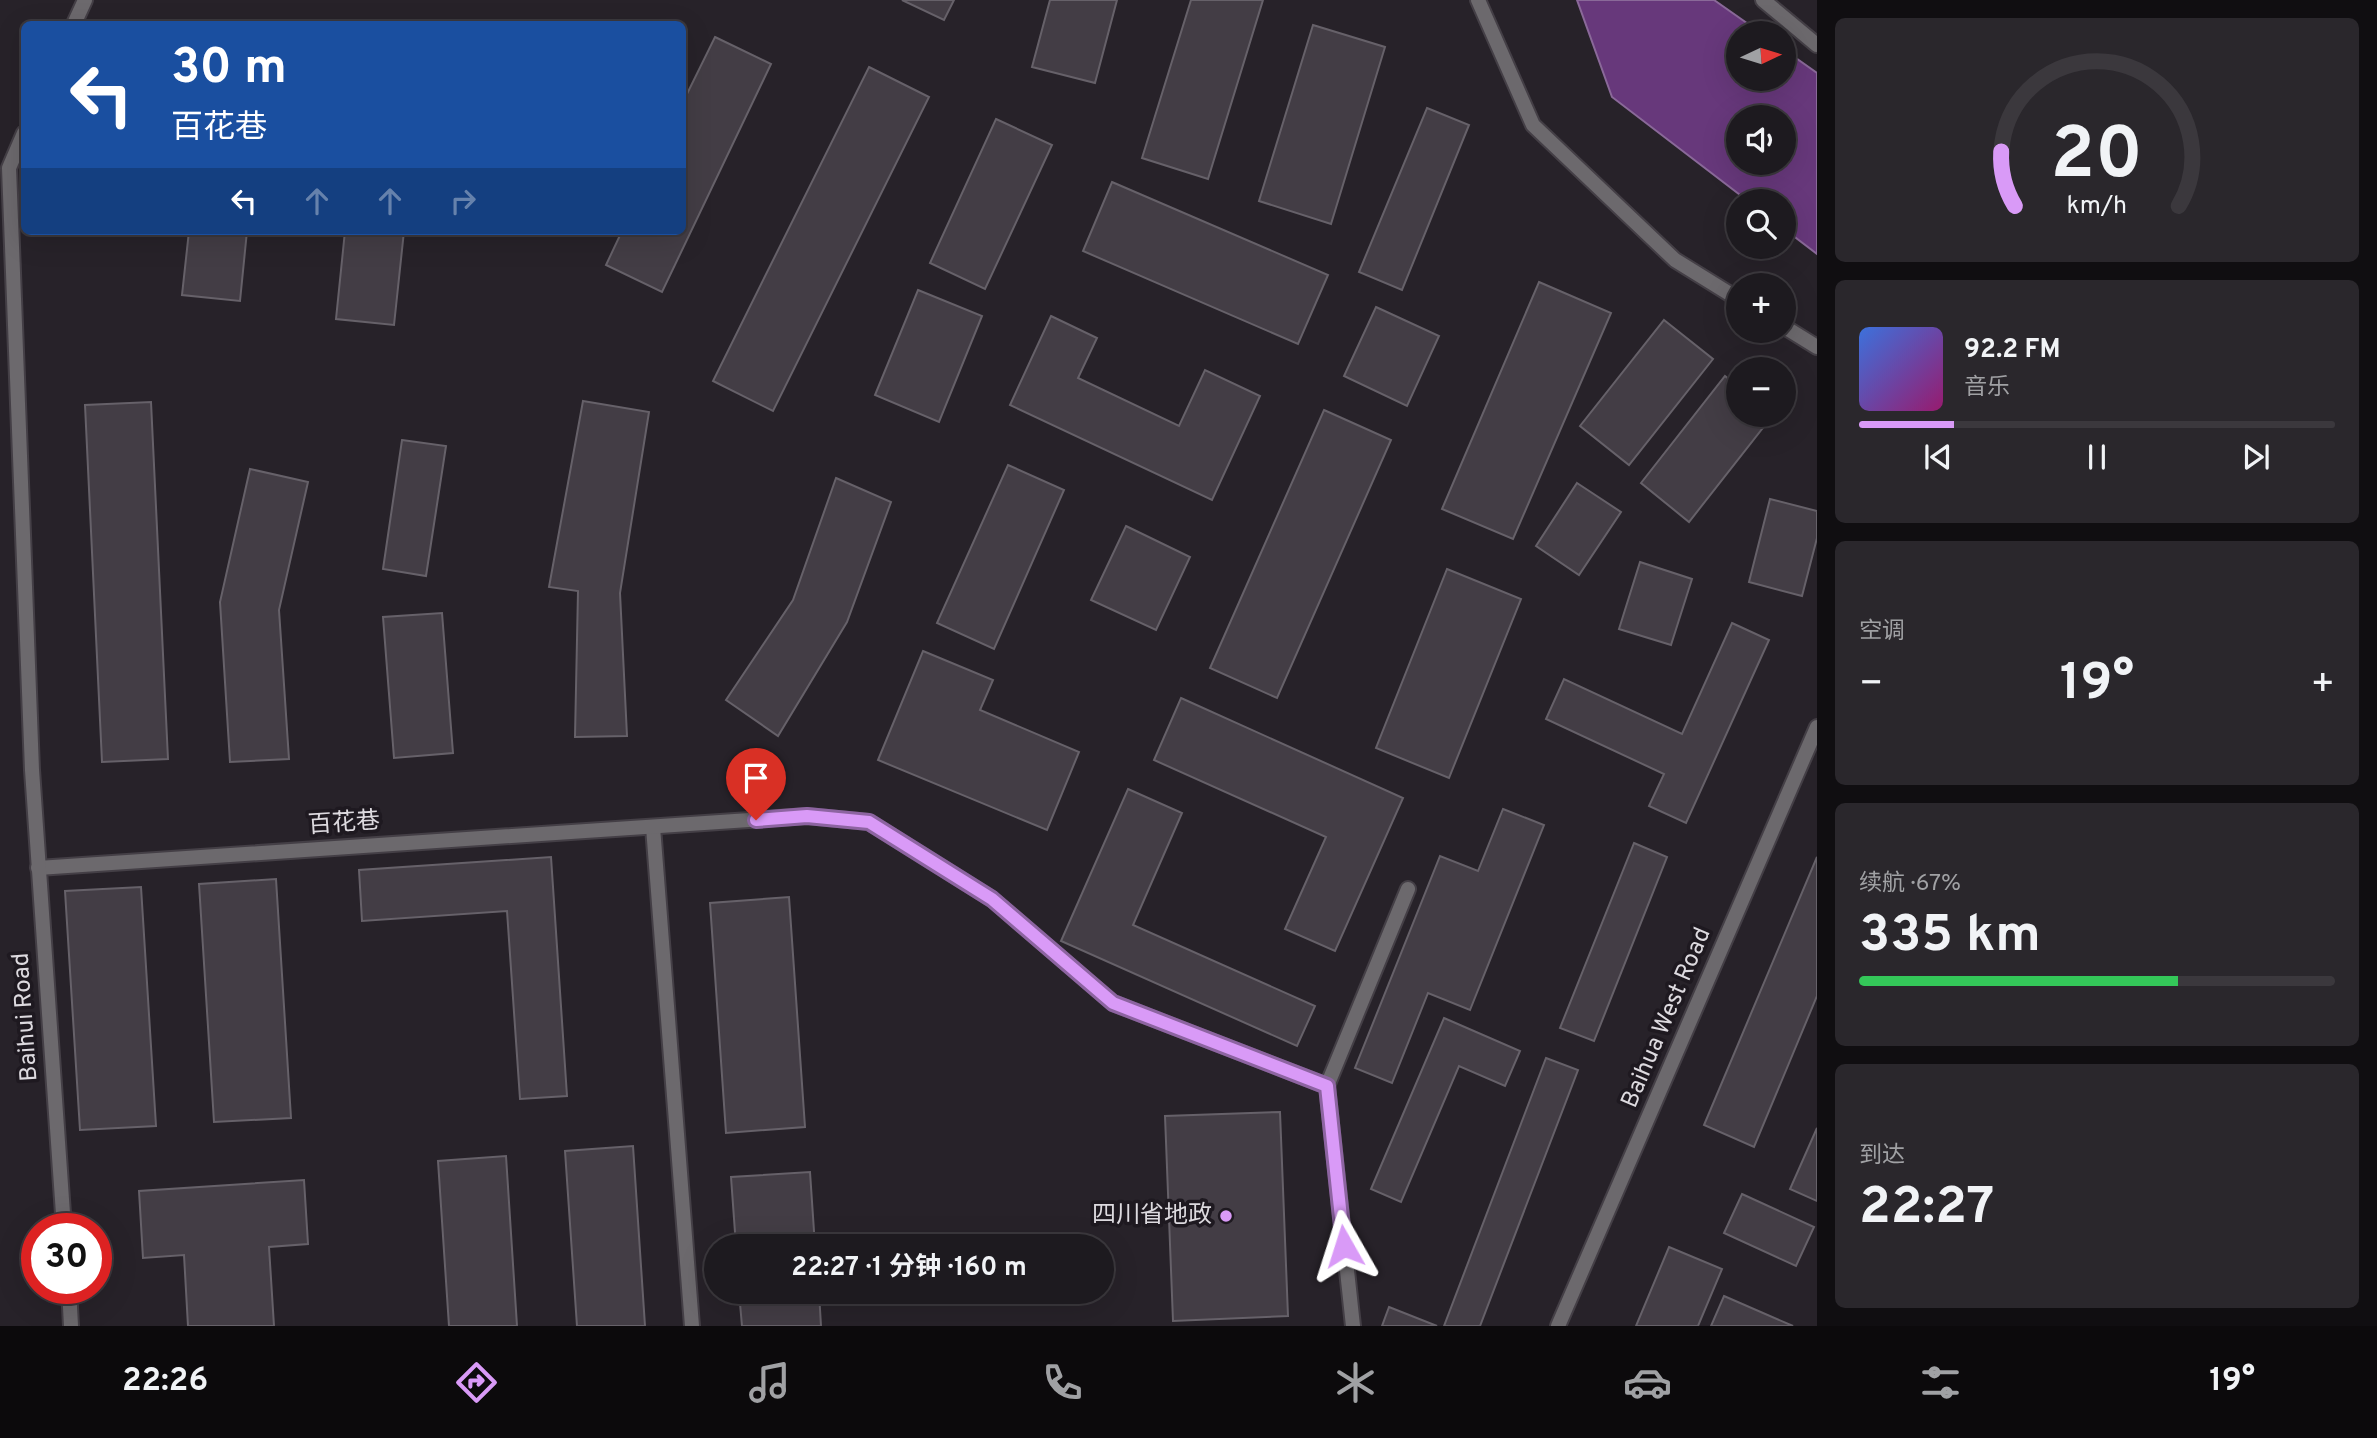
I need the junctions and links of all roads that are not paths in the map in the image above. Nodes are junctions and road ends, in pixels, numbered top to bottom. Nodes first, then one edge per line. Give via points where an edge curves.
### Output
1 (85, 0) edge
2 (1478, 0) edge
3 (1763, 0) edge
4 (75, 21) edge
5 (1817, 45) edge
6 (21, 140) edge
7 (1726, 292) edge
8 (1796, 334) edge
9 (1817, 347) edge
10 (1817, 727) edge
11 (653, 827) junction
12 (38, 868) junction
13 (1408, 890) dead end
14 (1327, 1086) junction
15 (63, 1213) edge
16 (70, 1304) edge
17 (71, 1326) edge
18 (692, 1326) edge
19 (1353, 1326) edge
20 (1558, 1326) edge

1 - 4 street
2 - 7 street via 1534,125 1675,260
3 - 5 street
6 - 12 street, Baihui Road via 9,167
8 - 9 street
10 - 20 street, Baihua West Road
11 - 12 street, 百花巷
11 - 14 street, 百花巷 via 807,816 869,822 992,899 1113,1003
11 - 18 street
12 - 15 street, Baihui Road
13 - 14 street
14 - 19 street
16 - 17 street

